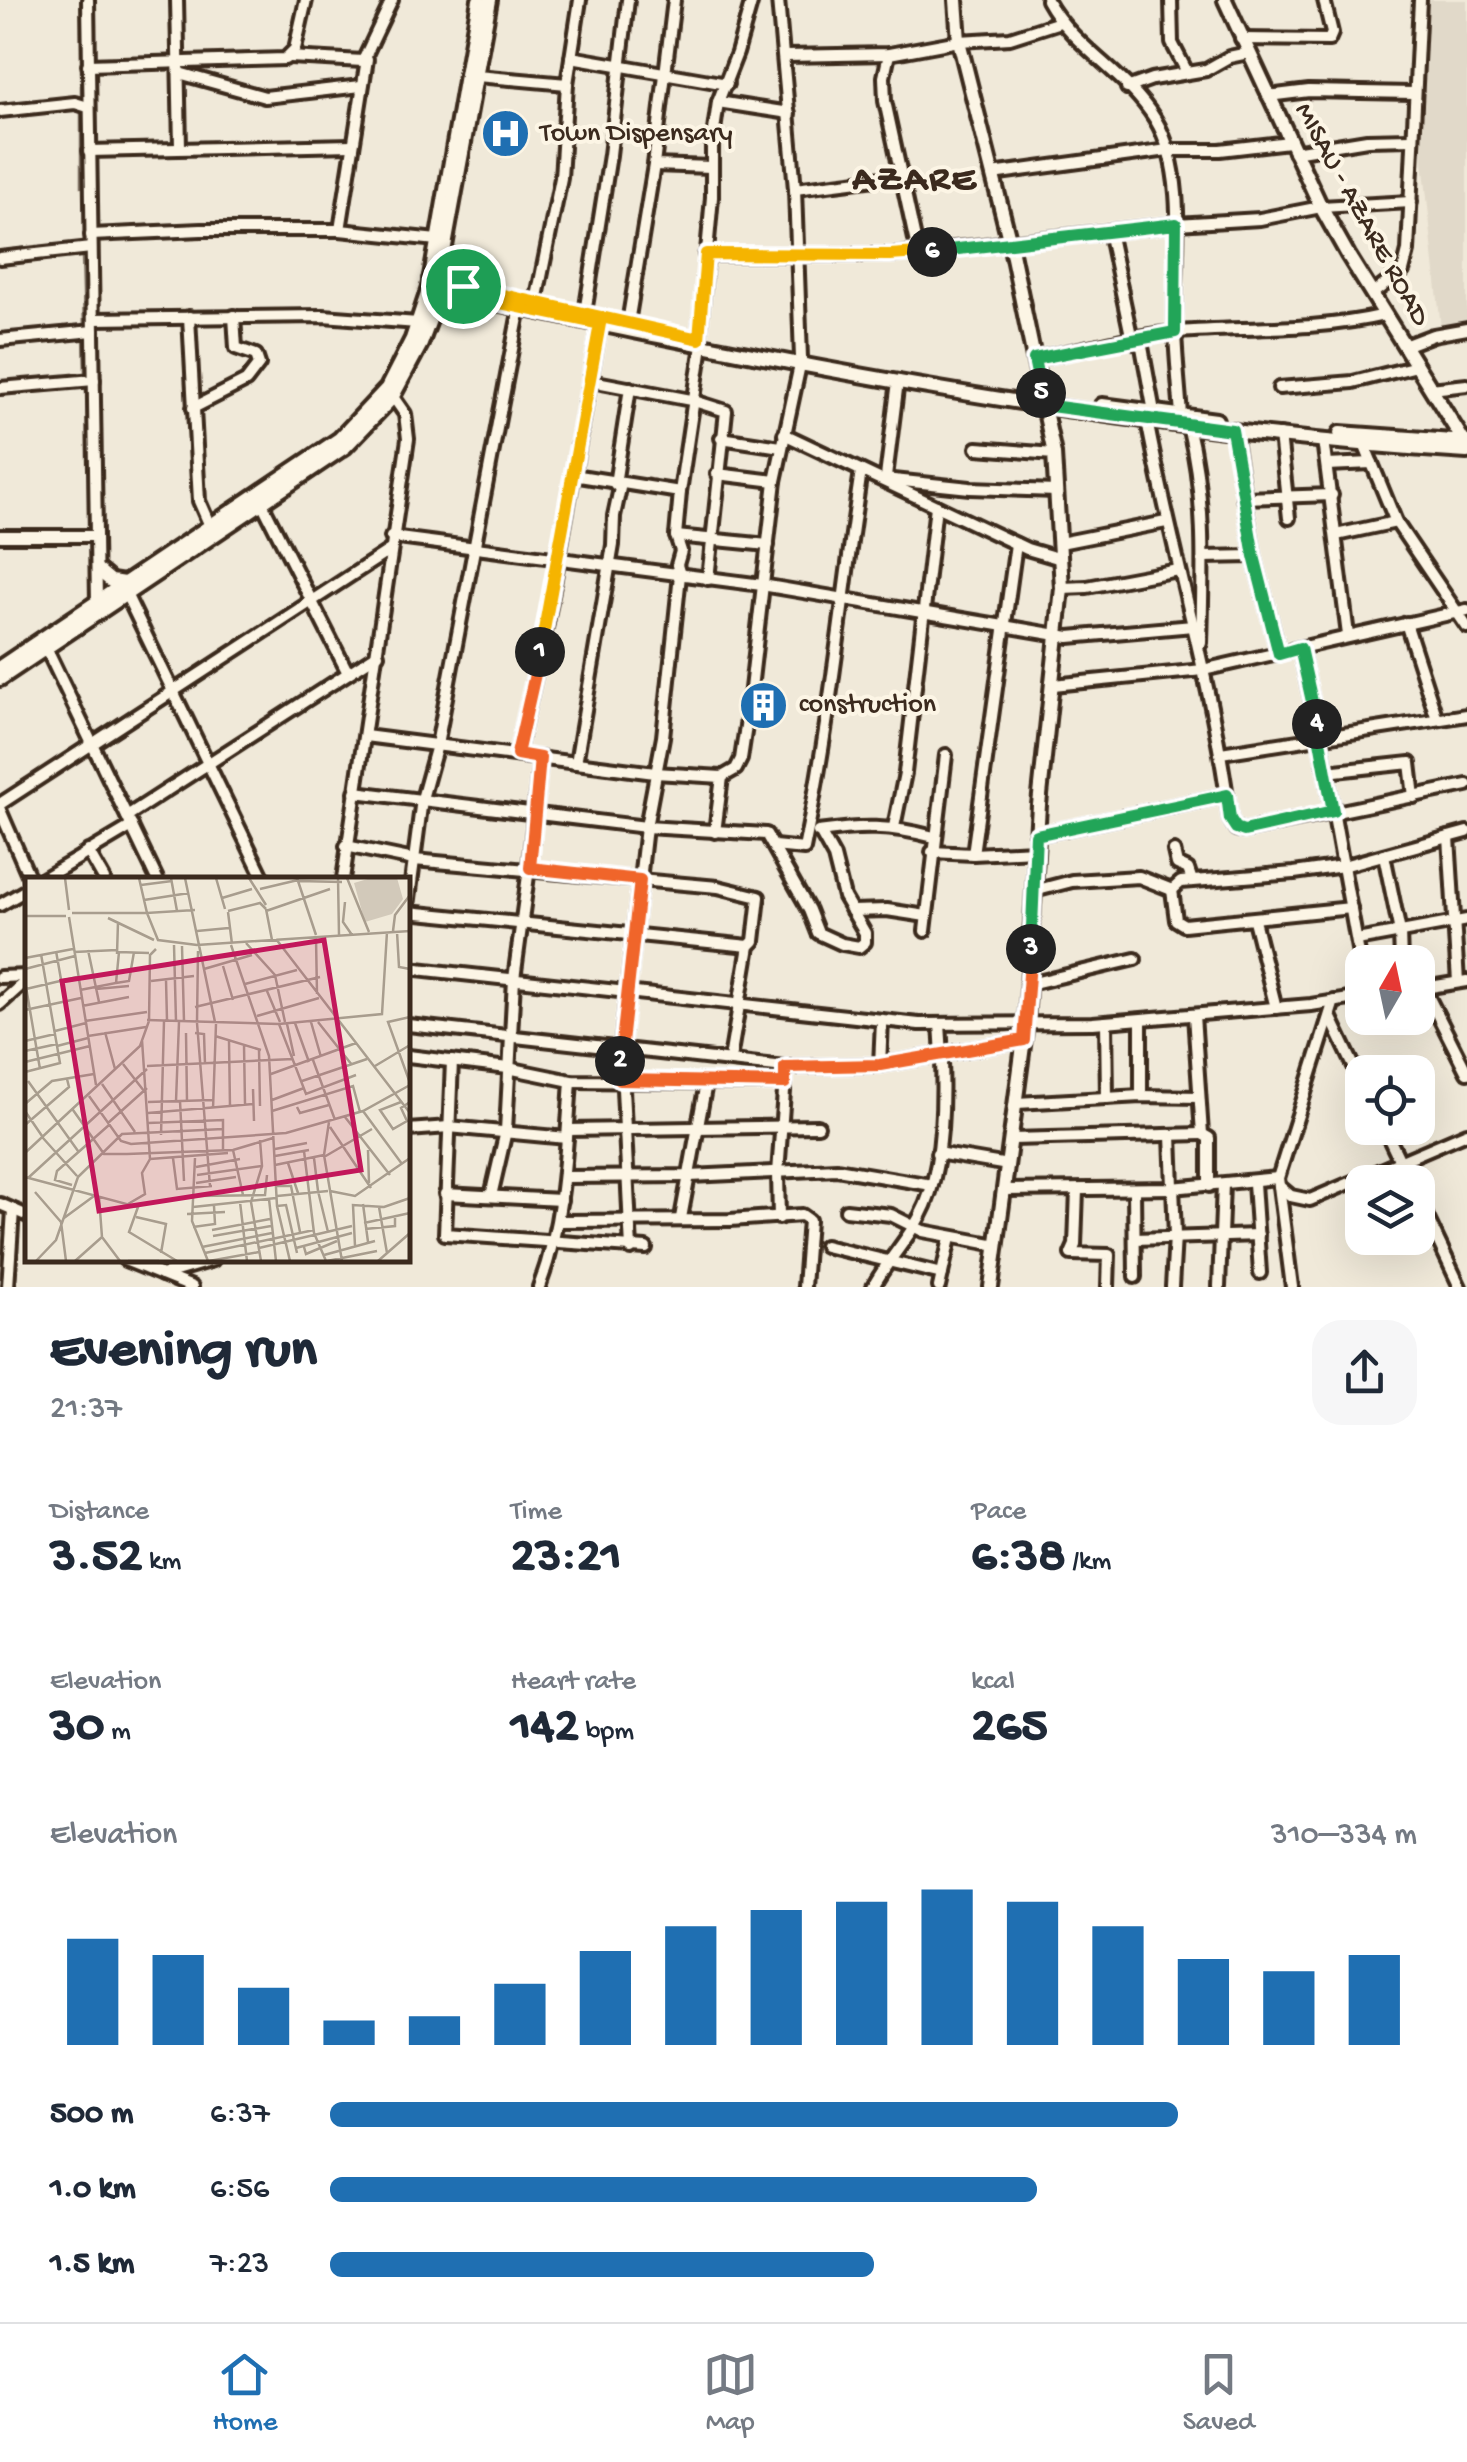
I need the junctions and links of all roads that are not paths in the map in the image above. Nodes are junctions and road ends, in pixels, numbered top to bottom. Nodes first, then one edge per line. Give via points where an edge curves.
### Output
1 (88, 0) edge
2 (177, 0) edge
3 (306, 0) edge
4 (392, 0) edge
5 (479, 0) edge
6 (490, 0) edge
7 (580, 0) edge
8 (628, 0) edge
9 (674, 0) edge
10 (752, 0) edge
11 (778, 0) edge
12 (956, 0) edge
13 (1047, 0) edge
14 (1171, 0) edge
15 (1226, 0) edge
16 (1324, 0) edge
17 (1420, 0) edge
18 (1060, 22) junction
19 (480, 23) junction
20 (1242, 39) junction
21 (958, 41) junction
22 (1248, 53) junction
23 (889, 54) junction
24 (786, 56) junction
25 (290, 57) junction
26 (367, 58) junction
27 (571, 58) junction
28 (88, 65) junction
29 (620, 66) junction
30 (179, 67) junction
31 (1187, 72) junction
32 (664, 73) junction
33 (477, 76) junction
34 (568, 84) junction
35 (727, 84) junction
36 (361, 86) junction
37 (1127, 88) junction
38 (1414, 94) junction
39 (1268, 96) junction
40 (718, 102) junction
41 (82, 105) junction
42 (0, 111) edge
43 (789, 113) junction
44 (1412, 139) junction
45 (352, 146) junction
46 (180, 147) junction
47 (1292, 147) junction
48 (1168, 150) junction
49 (89, 151) junction
50 (654, 164) junction
51 (711, 167) junction
52 (992, 174) junction
53 (899, 176) junction
54 (795, 188) junction
55 (1410, 202) junction
56 (1321, 207) junction
57 (1176, 224) junction
58 (340, 230) junction
59 (1109, 232) junction
60 (91, 235) junction
61 (436, 240) junction
62 (1010, 243) junction
63 (85, 249) junction
64 (918, 253) junction
65 (706, 254) junction
66 (798, 256) junction
67 (0, 258) edge
68 (443, 260) junction
69 (434, 284) junction
70 (464, 290) junction
71 (1372, 294) junction
72 (536, 302) junction
73 (520, 307) junction
74 (432, 312) junction
75 (585, 314) junction
76 (1385, 315) junction
77 (234, 316) junction
78 (189, 317) junction
79 (418, 323) junction
80 (628, 323) junction
81 (600, 324) junction
82 (89, 328) junction
83 (1467, 329) edge
84 (1175, 332) junction
85 (0, 340) edge
86 (1132, 340) junction
87 (700, 342) junction
88 (1404, 346) junction
89 (1034, 359) junction
90 (800, 362) junction
91 (1417, 366) junction
92 (94, 380) junction
93 (591, 381) junction
94 (898, 381) junction
95 (1467, 385) edge
96 (0, 388) edge
97 (630, 388) junction
98 (1280, 388) dead end
99 (1431, 389) junction
100 (390, 393) junction
101 (691, 400) junction
102 (1043, 401) junction
103 (194, 408) junction
104 (1068, 408) junction
105 (1443, 408) junction
106 (1151, 416) junction
107 (1185, 420) junction
108 (1047, 424) junction
109 (1232, 430) junction
110 (784, 434) junction
111 (1280, 436) junction
112 (721, 438) junction
113 (1323, 440) junction
114 (1425, 440) junction
115 (1364, 444) junction
116 (1466, 446) edge
117 (781, 447) junction
118 (977, 448) dead end
119 (1054, 454) junction
120 (1372, 463) junction
121 (1327, 464) junction
122 (861, 471) junction
123 (717, 474) junction
124 (573, 475) junction
125 (884, 479) junction
126 (776, 480) junction
127 (615, 484) junction
128 (680, 492) junction
129 (1057, 492) junction
130 (1332, 494) junction
131 (1284, 497) junction
132 (1243, 498) junction
133 (262, 503) junction
134 (936, 506) junction
135 (1288, 518) dead end
136 (1166, 522) junction
137 (1396, 522) junction
138 (210, 526) junction
139 (1336, 535) junction
140 (0, 536) edge
141 (96, 536) junction
142 (676, 536) junction
143 (391, 537) junction
144 (711, 538) junction
145 (1060, 543) junction
146 (1016, 544) junction
147 (768, 545) junction
148 (474, 548) junction
149 (390, 550) junction
150 (1254, 556) junction
151 (1203, 557) junction
152 (556, 559) junction
153 (1060, 559) junction
154 (608, 566) junction
155 (98, 570) junction
156 (1178, 570) junction
157 (680, 575) junction
158 (708, 578) junction
159 (762, 586) junction
160 (126, 588) junction
161 (1062, 588) junction
162 (842, 598) junction
163 (311, 600) junction
164 (97, 602) junction
165 (922, 611) junction
166 (1463, 611) edge
167 (1406, 623) junction
168 (1006, 626) junction
169 (1193, 626) junction
170 (1467, 627) edge
171 (1058, 634) junction
172 (1348, 636) junction
173 (46, 648) junction
174 (1300, 648) junction
175 (378, 654) junction
176 (1279, 654) junction
177 (1200, 656) junction
178 (0, 667) edge
179 (1204, 670) junction
180 (348, 673) junction
181 (0, 678) edge
182 (1053, 685) junction
183 (173, 694) junction
184 (1467, 715) edge
185 (1436, 719) junction
186 (364, 736) junction
187 (1320, 739) junction
188 (92, 742) junction
189 (437, 746) junction
190 (1221, 753) junction
191 (517, 754) junction
192 (946, 756) dead end
193 (540, 758) junction
194 (208, 764) junction
195 (576, 764) junction
196 (1326, 772) junction
197 (655, 773) junction
198 (722, 777) junction
199 (1467, 785) edge
200 (355, 792) junction
201 (1227, 795) junction
202 (1414, 797) junction
203 (422, 799) junction
204 (0, 807) edge
205 (1333, 811) junction
206 (534, 813) junction
207 (129, 821) junction
208 (646, 827) junction
209 (894, 828) junction
210 (814, 831) junction
211 (715, 832) junction
212 (1467, 832) edge
213 (1036, 835) junction
214 (934, 837) junction
215 (1449, 838) junction
216 (346, 846) junction
217 (774, 846) junction
218 (88, 851) junction
219 (1036, 851) junction
220 (1174, 851) dead end
221 (932, 852) junction
222 (972, 854) junction
223 (1384, 854) junction
224 (414, 860) junction
225 (1343, 866) junction
226 (530, 868) junction
227 (29, 877) edge
228 (48, 877) edge
229 (102, 877) edge
230 (156, 877) edge
231 (263, 877) edge
232 (343, 877) edge
233 (640, 880) junction
234 (1192, 881) junction
235 (1034, 890) junction
236 (1172, 890) junction
237 (25, 891) edge
238 (410, 893) edge
239 (0, 905) edge
240 (1351, 908) junction
241 (410, 909) edge
242 (852, 911) junction
243 (926, 916) junction
244 (1254, 920) junction
245 (1461, 921) edge
246 (522, 923) junction
247 (924, 931) dead end
248 (1400, 932) junction
249 (633, 935) junction
250 (1357, 940) junction
251 (1358, 945) edge
252 (1400, 945) edge
253 (749, 946) junction
254 (1135, 959) dead end
255 (410, 968) edge
256 (0, 977) edge
257 (25, 978) edge
258 (514, 979) junction
259 (25, 981) edge
260 (1463, 982) edge
261 (1029, 984) junction
262 (1435, 986) edge
263 (627, 990) junction
264 (1345, 1000) edge
265 (1334, 1002) junction
266 (0, 1004) edge
267 (740, 1004) junction
268 (1276, 1008) junction
269 (1435, 1014) edge
270 (1194, 1015) junction
271 (1330, 1015) junction
272 (1142, 1020) junction
273 (882, 1022) junction
274 (1106, 1022) junction
275 (940, 1024) junction
276 (1026, 1024) junction
277 (410, 1025) edge
278 (510, 1036) junction
279 (1024, 1040) junction
280 (620, 1048) junction
281 (942, 1054) junction
282 (1349, 1055) edge
283 (410, 1056) edge
284 (730, 1060) junction
285 (452, 1061) junction
286 (880, 1065) junction
287 (785, 1067) junction
288 (508, 1068) junction
289 (1467, 1073) edge
290 (620, 1080) junction
291 (572, 1081) junction
292 (706, 1083) junction
293 (785, 1083) junction
294 (1141, 1096) junction
295 (1198, 1097) junction
296 (1106, 1098) junction
297 (1017, 1103) junction
298 (818, 1126) dead end
299 (449, 1127) junction
300 (699, 1129) junction
301 (781, 1129) junction
302 (410, 1130) edge
303 (625, 1130) junction
304 (506, 1131) junction
305 (1467, 1133) edge
306 (567, 1134) junction
307 (1202, 1134) junction
308 (1172, 1136) junction
309 (1012, 1139) junction
310 (1392, 1145) edge
311 (938, 1154) junction
312 (1400, 1160) junction
313 (1008, 1165) junction
314 (1402, 1165) edge
315 (778, 1173) junction
316 (690, 1176) junction
317 (565, 1177) junction
318 (627, 1177) junction
319 (1254, 1182) junction
320 (1279, 1182) junction
321 (1223, 1184) junction
322 (932, 1185) junction
323 (1210, 1186) junction
324 (1172, 1188) junction
325 (1134, 1189) junction
326 (1004, 1190) junction
327 (1077, 1190) junction
328 (445, 1194) junction
329 (492, 1196) junction
330 (561, 1200) junction
331 (0, 1204) edge
332 (13, 1210) junction
333 (846, 1210) dead end
334 (25, 1215) edge
335 (681, 1218) junction
336 (779, 1218) junction
337 (630, 1220) junction
338 (558, 1221) junction
339 (914, 1226) junction
340 (1435, 1234) edge
341 (1258, 1235) junction
342 (1175, 1236) junction
343 (950, 1238) junction
344 (1221, 1238) junction
345 (1135, 1239) junction
346 (550, 1244) junction
347 (996, 1245) junction
348 (825, 1246) dead end
349 (646, 1248) dead end
350 (631, 1250) junction
351 (888, 1260) junction
352 (130, 1262) edge
353 (207, 1262) edge
354 (942, 1274) junction
355 (1260, 1274) dead end
356 (162, 1276) junction
357 (1135, 1277) dead end
358 (804, 1286) edge
359 (8, 1287) edge
360 (192, 1287) edge
361 (538, 1287) edge
362 (821, 1287) edge
363 (873, 1287) edge
364 (939, 1287) edge
365 (991, 1287) edge
366 (1108, 1287) edge
367 (1172, 1287) edge
368 (1219, 1287) edge
369 (1292, 1287) edge
370 (1460, 1287) edge

1 - 28 street
2 - 30 street
3 - 25 street
4 - 26 street
5 - 19 main road
6 - 19 main road
7 - 27 street
8 - 29 street
9 - 32 street
10 - 35 street
11 - 24 street
12 - 21 main road
13 - 18 street
14 - 31 street via 1172,44
15 - 20 main road, MISAU - AZARE ROAD
16 - 20 street via 1329,40
17 - 38 street
18 - 21 street via 1010,38
18 - 37 street
19 - 33 main road
19 - 61 main road
20 - 22 main road, MISAU - AZARE ROAD
21 - 23 street
21 - 52 main road
22 - 31 street
22 - 39 main road, MISAU - AZARE ROAD
23 - 24 street
23 - 53 street via 885,101
24 - 43 street
25 - 26 street
25 - 30 street
26 - 36 street
27 - 29 street
27 - 34 street
28 - 30 street
28 - 41 street
29 - 32 street
29 - 75 street
30 - 36 street via 265,97
30 - 46 street
31 - 37 street
32 - 35 street
32 - 50 street
33 - 34 street
33 - 68 main road
34 - 72 street via 560,178
35 - 40 street
36 - 45 street
37 - 48 street via 1150,111
38 - 39 street via 1309,90
38 - 44 street
39 - 47 main road, MISAU - AZARE ROAD
40 - 43 street
40 - 51 street
41 - 42 street
41 - 49 street
43 - 54 street
44 - 47 street
44 - 55 street
45 - 46 street
45 - 58 street
46 - 49 street
47 - 48 street
47 - 56 main road, MISAU - AZARE ROAD
48 - 52 street
48 - 57 street
49 - 60 street
50 - 51 street
50 - 80 street
51 - 65 street
52 - 62 main road
53 - 54 street
53 - 64 street
54 - 66 street
55 - 56 street
55 - 71 street via 1403,271
56 - 57 street
56 - 71 main road, MISAU - AZARE ROAD
57 - 59 street
57 - 84 street
58 - 60 street
58 - 61 street
59 - 62 street
59 - 86 street
60 - 63 street
61 - 69 main road
62 - 64 street
62 - 89 main road
63 - 67 street
63 - 82 street
64 - 66 street
65 - 66 street
65 - 87 street
66 - 90 street
68 - 69 main road
68 - 70 main road
69 - 70 main road
69 - 74 main road
69 - 79 main road
70 - 72 main road
70 - 73 main road
70 - 74 main road
71 - 76 main road, MISAU - AZARE ROAD
72 - 75 main road
73 - 81 main road
73 - 148 street
74 - 100 main road
75 - 80 main road
76 - 84 street via 1288,330
76 - 88 main road, MISAU - AZARE ROAD
77 - 78 street
77 - 79 street
77 - 103 street via 236,348 256,355 259,364 246,381
78 - 82 street
78 - 103 street
79 - 100 main road
80 - 87 main road
81 - 87 main road
81 - 93 street
82 - 85 street
82 - 92 street
83 - 88 street
84 - 86 street
84 - 107 street
86 - 89 street
86 - 106 street via 1142,347
87 - 90 main road
87 - 101 street
88 - 91 main road, MISAU - AZARE ROAD
89 - 102 main road
90 - 94 main road
90 - 102 main road
90 - 110 street
91 - 98 street via 1353,382
91 - 99 main road, MISAU - AZARE ROAD
92 - 96 street
92 - 141 street
93 - 97 street
93 - 124 street
94 - 102 main road
94 - 125 street
95 - 99 street
97 - 101 street
97 - 127 street
99 - 105 main road, MISAU - AZARE ROAD
100 - 133 main road via 345,447
100 - 138 main road via 339,439
100 - 143 street via 405,414 408,439
101 - 112 street via 726,411
101 - 128 street
102 - 104 main road
102 - 106 main road
102 - 108 main road
103 - 138 street via 199,501
104 - 106 main road
104 - 108 main road
105 - 114 main road via 1441,429
105 - 116 main road, MISAU - AZARE ROAD
106 - 107 main road
106 - 136 street
107 - 109 main road
107 - 114 main road
107 - 151 street via 1197,461
108 - 119 main road
109 - 111 main road
109 - 132 street
110 - 117 street
110 - 122 street
111 - 113 main road
111 - 131 street
112 - 117 street
112 - 123 street
113 - 115 main road
113 - 121 street
114 - 116 main road
115 - 116 main road
115 - 120 street
117 - 126 street
118 - 119 street
119 - 129 main road
120 - 121 street
120 - 137 street
121 - 130 street
122 - 125 street
122 - 162 street
123 - 126 street
123 - 144 street
124 - 127 street
124 - 152 street
125 - 129 street
125 - 134 street
126 - 147 street
127 - 128 street
127 - 154 street via 620,488
128 - 142 street
129 - 145 main road
130 - 131 street
130 - 139 street
131 - 132 street
131 - 135 street
132 - 150 street
133 - 160 main road
133 - 163 street
134 - 146 street
134 - 165 street
136 - 145 street
136 - 156 street
137 - 139 street
137 - 166 street
138 - 160 main road
139 - 172 street
140 - 141 street
141 - 155 street
142 - 144 street
142 - 157 street
143 - 148 street
143 - 149 street
144 - 147 street
144 - 158 street
145 - 153 main road
146 - 153 street
146 - 168 street
147 - 159 street
148 - 152 street
148 - 189 street
149 - 163 street
149 - 175 street
150 - 151 street
150 - 176 street
151 - 177 street
152 - 154 street
152 - 191 street
153 - 161 main road
154 - 157 street
154 - 195 street
155 - 160 main road
155 - 164 street
156 - 161 street
156 - 169 street
157 - 158 street
157 - 197 street
158 - 159 street
159 - 162 street
159 - 198 street via 741,759
160 - 164 main road
160 - 173 main road
160 - 183 street
161 - 171 main road
162 - 165 street
162 - 210 street
163 - 180 street
163 - 183 street
164 - 178 main road
165 - 168 street
165 - 209 street
166 - 167 street
166 - 170 street
167 - 172 street
167 - 185 street
168 - 171 street
168 - 222 street
169 - 171 street
169 - 177 street
171 - 182 main road
172 - 174 street
173 - 181 main road
173 - 188 street
174 - 176 street
174 - 187 street
175 - 180 street
175 - 186 street
176 - 179 street
177 - 179 street
179 - 182 street
179 - 190 street
180 - 194 street
182 - 213 main road
183 - 188 street
183 - 194 street
184 - 185 street
185 - 187 street
186 - 189 street
186 - 200 street
187 - 190 street
187 - 196 street
188 - 204 street
188 - 207 street
189 - 191 street
189 - 203 street
190 - 201 street
191 - 193 street
192 - 214 street
193 - 195 street
193 - 206 street
194 - 207 street
194 - 231 street
195 - 197 street
196 - 202 street via 1410,763
196 - 205 street
197 - 198 street
197 - 208 street
198 - 211 street
199 - 202 street
200 - 203 street
200 - 216 street
201 - 205 street via 1230,819 1244,831
201 - 213 street
202 - 205 street
203 - 206 street
203 - 224 street
204 - 227 street
205 - 225 street
206 - 208 street
206 - 226 street
207 - 218 street
207 - 230 street
208 - 211 street
208 - 233 street
209 - 210 street
209 - 214 street
210 - 217 street via 804,848
210 - 242 street via 834,857
211 - 217 street via 766,834
212 - 215 street
213 - 219 main road
214 - 221 street
215 - 223 street
215 - 245 street
216 - 224 street
216 - 232 street
217 - 242 street via 818,934 859,947 865,933
218 - 228 street
218 - 229 street
219 - 222 street
219 - 235 main road
220 - 234 street
221 - 222 street
221 - 243 street
223 - 225 street
223 - 248 street
224 - 226 street
224 - 238 street
225 - 234 street
225 - 240 street
226 - 233 street
226 - 246 street
233 - 249 street
233 - 253 street via 759,897
234 - 236 street
235 - 236 street via 1140,877
235 - 261 main road
236 - 244 street via 1176,920 1184,925
237 - 239 street
240 - 244 street
240 - 250 street
241 - 246 street
242 - 243 street
243 - 247 street
244 - 268 street
245 - 248 street
245 - 260 street
246 - 249 street
246 - 258 street
248 - 250 street
248 - 252 street
249 - 253 street
249 - 263 street
250 - 251 street
253 - 267 street
254 - 261 street
255 - 258 street
256 - 257 street
258 - 263 street
258 - 278 street
259 - 266 street
260 - 262 street
261 - 276 main road
263 - 267 street
263 - 280 street
264 - 265 street
265 - 268 street
265 - 271 street
267 - 273 street
267 - 284 street
268 - 270 street
269 - 289 street
270 - 272 street
270 - 295 street
271 - 282 street
271 - 320 street
272 - 274 street
272 - 294 street
273 - 275 street
273 - 286 street
274 - 276 street
274 - 296 street
275 - 276 street
275 - 281 street
276 - 279 main road
277 - 278 street
278 - 280 street
278 - 288 street
279 - 281 street
279 - 297 main road
280 - 284 street
280 - 290 street
281 - 286 street
281 - 311 street
283 - 285 street
284 - 287 street
285 - 288 street
285 - 299 street
286 - 287 street
287 - 293 street
288 - 291 street
288 - 304 street
290 - 291 street
290 - 292 street
290 - 303 street
291 - 306 street
292 - 293 street
292 - 300 street
293 - 301 street
294 - 295 street
294 - 296 street
295 - 307 street
296 - 297 street
297 - 309 main road
298 - 301 street
299 - 302 street
299 - 304 street
299 - 328 street
300 - 301 street
300 - 303 street
300 - 316 street
301 - 315 street
303 - 306 street
303 - 318 street
304 - 306 street
304 - 329 street
305 - 312 street
306 - 317 street
307 - 308 street
307 - 323 street via 1209,1138
308 - 309 street
308 - 324 street
309 - 313 main road
310 - 312 street
311 - 313 street
311 - 322 street
312 - 314 street
312 - 320 street via 1310,1200 1291,1196
313 - 326 main road
315 - 316 street
315 - 322 street via 837,1170
315 - 336 street
316 - 318 street
316 - 335 street
317 - 318 street
317 - 330 street
318 - 337 street
319 - 320 street
319 - 321 street
319 - 341 street
320 - 369 street
321 - 323 street
321 - 344 street
322 - 339 street
323 - 324 street
324 - 325 street
324 - 342 street
325 - 327 street
325 - 345 street
326 - 327 street
326 - 347 main road
327 - 366 street via 1071,1254 1108,1255
328 - 329 street
328 - 346 street via 440,1234
329 - 330 street
330 - 338 street
331 - 332 street
332 - 334 street
332 - 359 street
333 - 339 street via 891,1215
335 - 336 street
335 - 337 street
336 - 358 street via 809,1220
337 - 338 street
337 - 350 street
338 - 346 street
339 - 343 street
339 - 351 street
340 - 370 street
341 - 344 street
341 - 355 street
342 - 344 street
342 - 345 street
342 - 367 street
343 - 347 street
343 - 354 street
344 - 368 street
345 - 357 street
346 - 350 street
346 - 361 street
347 - 365 main road
348 - 351 street
349 - 350 street
351 - 354 street
351 - 363 street
352 - 356 street
353 - 356 street
354 - 364 street
356 - 360 street
358 - 362 street

